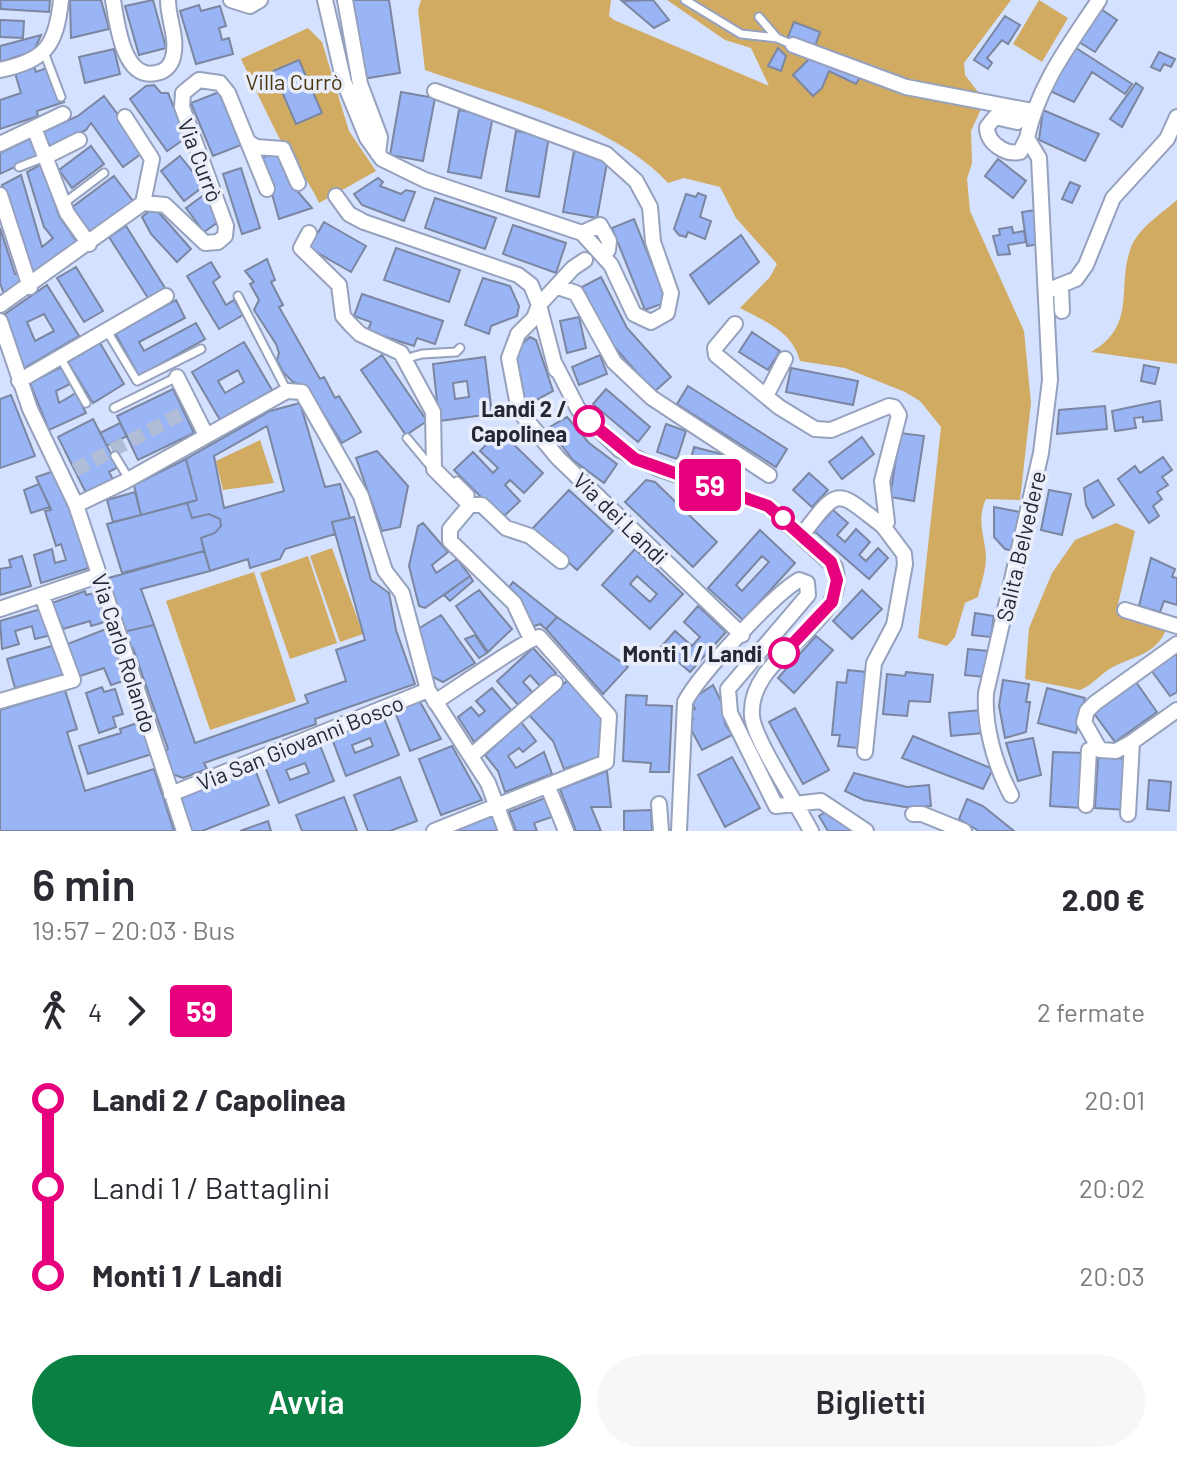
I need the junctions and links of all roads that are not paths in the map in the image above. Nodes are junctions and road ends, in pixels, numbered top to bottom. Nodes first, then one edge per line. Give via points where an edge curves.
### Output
1 (61, 0) edge
2 (113, 0) edge
3 (231, 0) edge
4 (260, 0) edge
5 (325, 0) edge
6 (345, 0) edge
7 (685, 0) edge
8 (1099, 0) edge
9 (168, 4) edge
10 (759, 17) dead end
11 (777, 38) junction
12 (793, 45) joint
13 (44, 52) junction
14 (0, 70) edge
15 (435, 91) dead end
16 (61, 97) dead end
17 (1032, 111) junction
18 (63, 114) dead end
19 (125, 117) dead end
20 (1177, 117) edge
21 (34, 128) junction
22 (79, 140) dead end
23 (1030, 141) junction
24 (248, 142) junction
25 (0, 144) edge
26 (378, 154) junction
27 (47, 156) junction
28 (19, 167) dead end
29 (104, 173) dead end
30 (298, 183) dead end
31 (267, 189) dead end
32 (0, 195) edge
33 (336, 196) dead end
34 (143, 203) junction
35 (64, 204) junction
36 (309, 233) dead end
37 (582, 233) junction
38 (89, 244) junction
39 (608, 250) dead end
40 (585, 260) dead end
41 (30, 287) junction
42 (558, 287) junction
43 (1061, 288) junction
44 (1046, 291) junction
45 (166, 296) dead end
46 (238, 296) dead end
47 (0, 305) edge
48 (539, 305) junction
49 (1062, 311) dead end
50 (0, 321) edge
51 (735, 324) dead end
52 (107, 331) junction
53 (460, 348) dead end
54 (201, 349) dead end
55 (60, 357) junction
56 (404, 359) junction
57 (785, 359) dead end
58 (555, 364) junction
59 (177, 377) joint
60 (19, 381) junction
61 (287, 391) junction
62 (766, 396) junction
63 (86, 403) dead end
64 (114, 408) dead end
65 (580, 419) dead end
66 (206, 435) junction
67 (407, 438) dead end
68 (115, 456) dead end
69 (434, 469) junction
70 (769, 475) dead end
71 (129, 479) junction
72 (457, 481) dead end
73 (76, 505) junction
74 (468, 508) junction
75 (883, 526) junction
76 (802, 535) junction
77 (561, 561) dead end
78 (100, 575) junction
79 (42, 596) junction
80 (0, 609) edge
81 (1125, 610) dead end
82 (1177, 626) edge
83 (742, 635) junction
84 (530, 637) junction
85 (1177, 644) edge
86 (555, 683) dead end
87 (432, 696) junction
88 (0, 701) edge
89 (1177, 710) edge
90 (1132, 742) junction
91 (1089, 750) dead end
92 (865, 752) dead end
93 (471, 756) junction
94 (548, 787) junction
95 (1013, 790) dead end
96 (171, 794) junction
97 (796, 803) junction
98 (659, 804) dead end
99 (1086, 805) dead end
100 (497, 806) junction
101 (913, 814) dead end
102 (1128, 814) dead end
103 (184, 831) edge
104 (434, 831) edge
105 (506, 831) edge
106 (566, 831) edge
107 (661, 831) edge
108 (679, 831) edge
109 (811, 831) edge
110 (866, 831) edge
111 (964, 831) edge

1 - 13 street via 59,23
2 - 9 street via 128,60 144,74 160,73 173,59
3 - 4 street via 250,6
5 - 26 street via 344,82
6 - 26 street via 360,84 380,137
7 - 11 lane via 741,34
8 - 17 street, Salita Belvedere
10 - 11 lane
11 - 12 lane
12 - 17 street via 906,87
13 - 14 street
13 - 16 lane
15 - 37 street via 606,154 626,169 650,207 653,242 671,293 667,313 651,322 634,314 611,265
17 - 23 street, Salita Belvedere
17 - 23 street via 1022,121 995,117 987,127 992,141 1008,152 1020,152
18 - 21 street
19 - 34 street, Via Currò via 152,159
20 - 43 street via 1167,139 1113,198 1086,265
21 - 25 street
21 - 27 street
22 - 27 street
23 - 44 street, Salita Belvedere via 1039,158
24 - 30 street via 283,149
24 - 31 street, Via Currò
24 - 34 street, Via Currò via 223,86 211,80 192,83 183,93 182,107 226,226 225,236 205,243 165,205
26 - 37 street via 425,180
27 - 28 lane
27 - 35 street
29 - 35 lane
32 - 41 street
33 - 48 street via 349,214 364,222 518,275 531,285
34 - 38 street
35 - 38 street
36 - 56 street via 301,248 339,285 343,316 360,334
37 - 39 street via 596,224 603,227
38 - 41 street
40 - 42 street, Via dei Landi
41 - 47 street
42 - 48 street, Via dei Landi
42 - 70 street via 576,293 614,362 652,398
43 - 44 street
43 - 49 street
44 - 95 street, Salita Belvedere via 1051,354 1041,453 986,693 986,719
45 - 52 street
46 - 61 lane
48 - 58 street
48 - 83 street, Via dei Landi via 509,358 519,411 558,458
50 - 60 street, Via Carlo Rolando
51 - 62 street via 714,352
52 - 54 lane via 137,381
52 - 55 street
53 - 56 lane
55 - 60 street
55 - 63 lane
56 - 69 street via 433,412
57 - 62 street
58 - 65 street via 566,399
58 - 76 street via 578,409 620,450 657,468 758,501
59 - 64 lane
59 - 66 street via 189,410
60 - 73 street, Via Carlo Rolando via 69,473
61 - 66 street
61 - 87 street via 302,392 361,496 385,571 402,593
62 - 75 street via 808,427 822,430 894,407 900,421 882,481 888,508
66 - 71 street
67 - 69 lane
68 - 71 lane
69 - 74 street
71 - 73 street
72 - 74 lane via 470,494
73 - 78 street, Via Carlo Rolando
74 - 77 street via 482,505 506,528 530,536
74 - 84 street via 452,526 452,546 514,603
75 - 76 street via 849,498 840,497 828,501
75 - 92 street via 904,554 905,564 894,625 874,663
76 - 97 street via 835,567 836,590 832,602 762,676 752,711 755,727
78 - 79 street
78 - 96 street, Via Carlo Rolando
79 - 80 street
79 - 88 street via 73,680
81 - 82 street
83 - 97 street via 795,582 807,583 808,595 735,676 728,695 730,713 774,803 783,808
83 - 108 street via 691,690 684,705
84 - 87 street, Via San Giovanni Bosco via 503,659
84 - 94 street via 542,639 611,722 606,762
85 - 90 street via 1087,711 1084,722 1100,750 1116,751
86 - 93 street
87 - 93 street
87 - 96 street, Via San Giovanni Bosco
89 - 90 street
90 - 102 street
91 - 99 street
93 - 100 street
94 - 100 street
94 - 106 street
96 - 103 street, Via Carlo Rolando
97 - 109 street
97 - 110 street via 825,802
98 - 107 street
100 - 104 street
100 - 105 street
101 - 111 street

